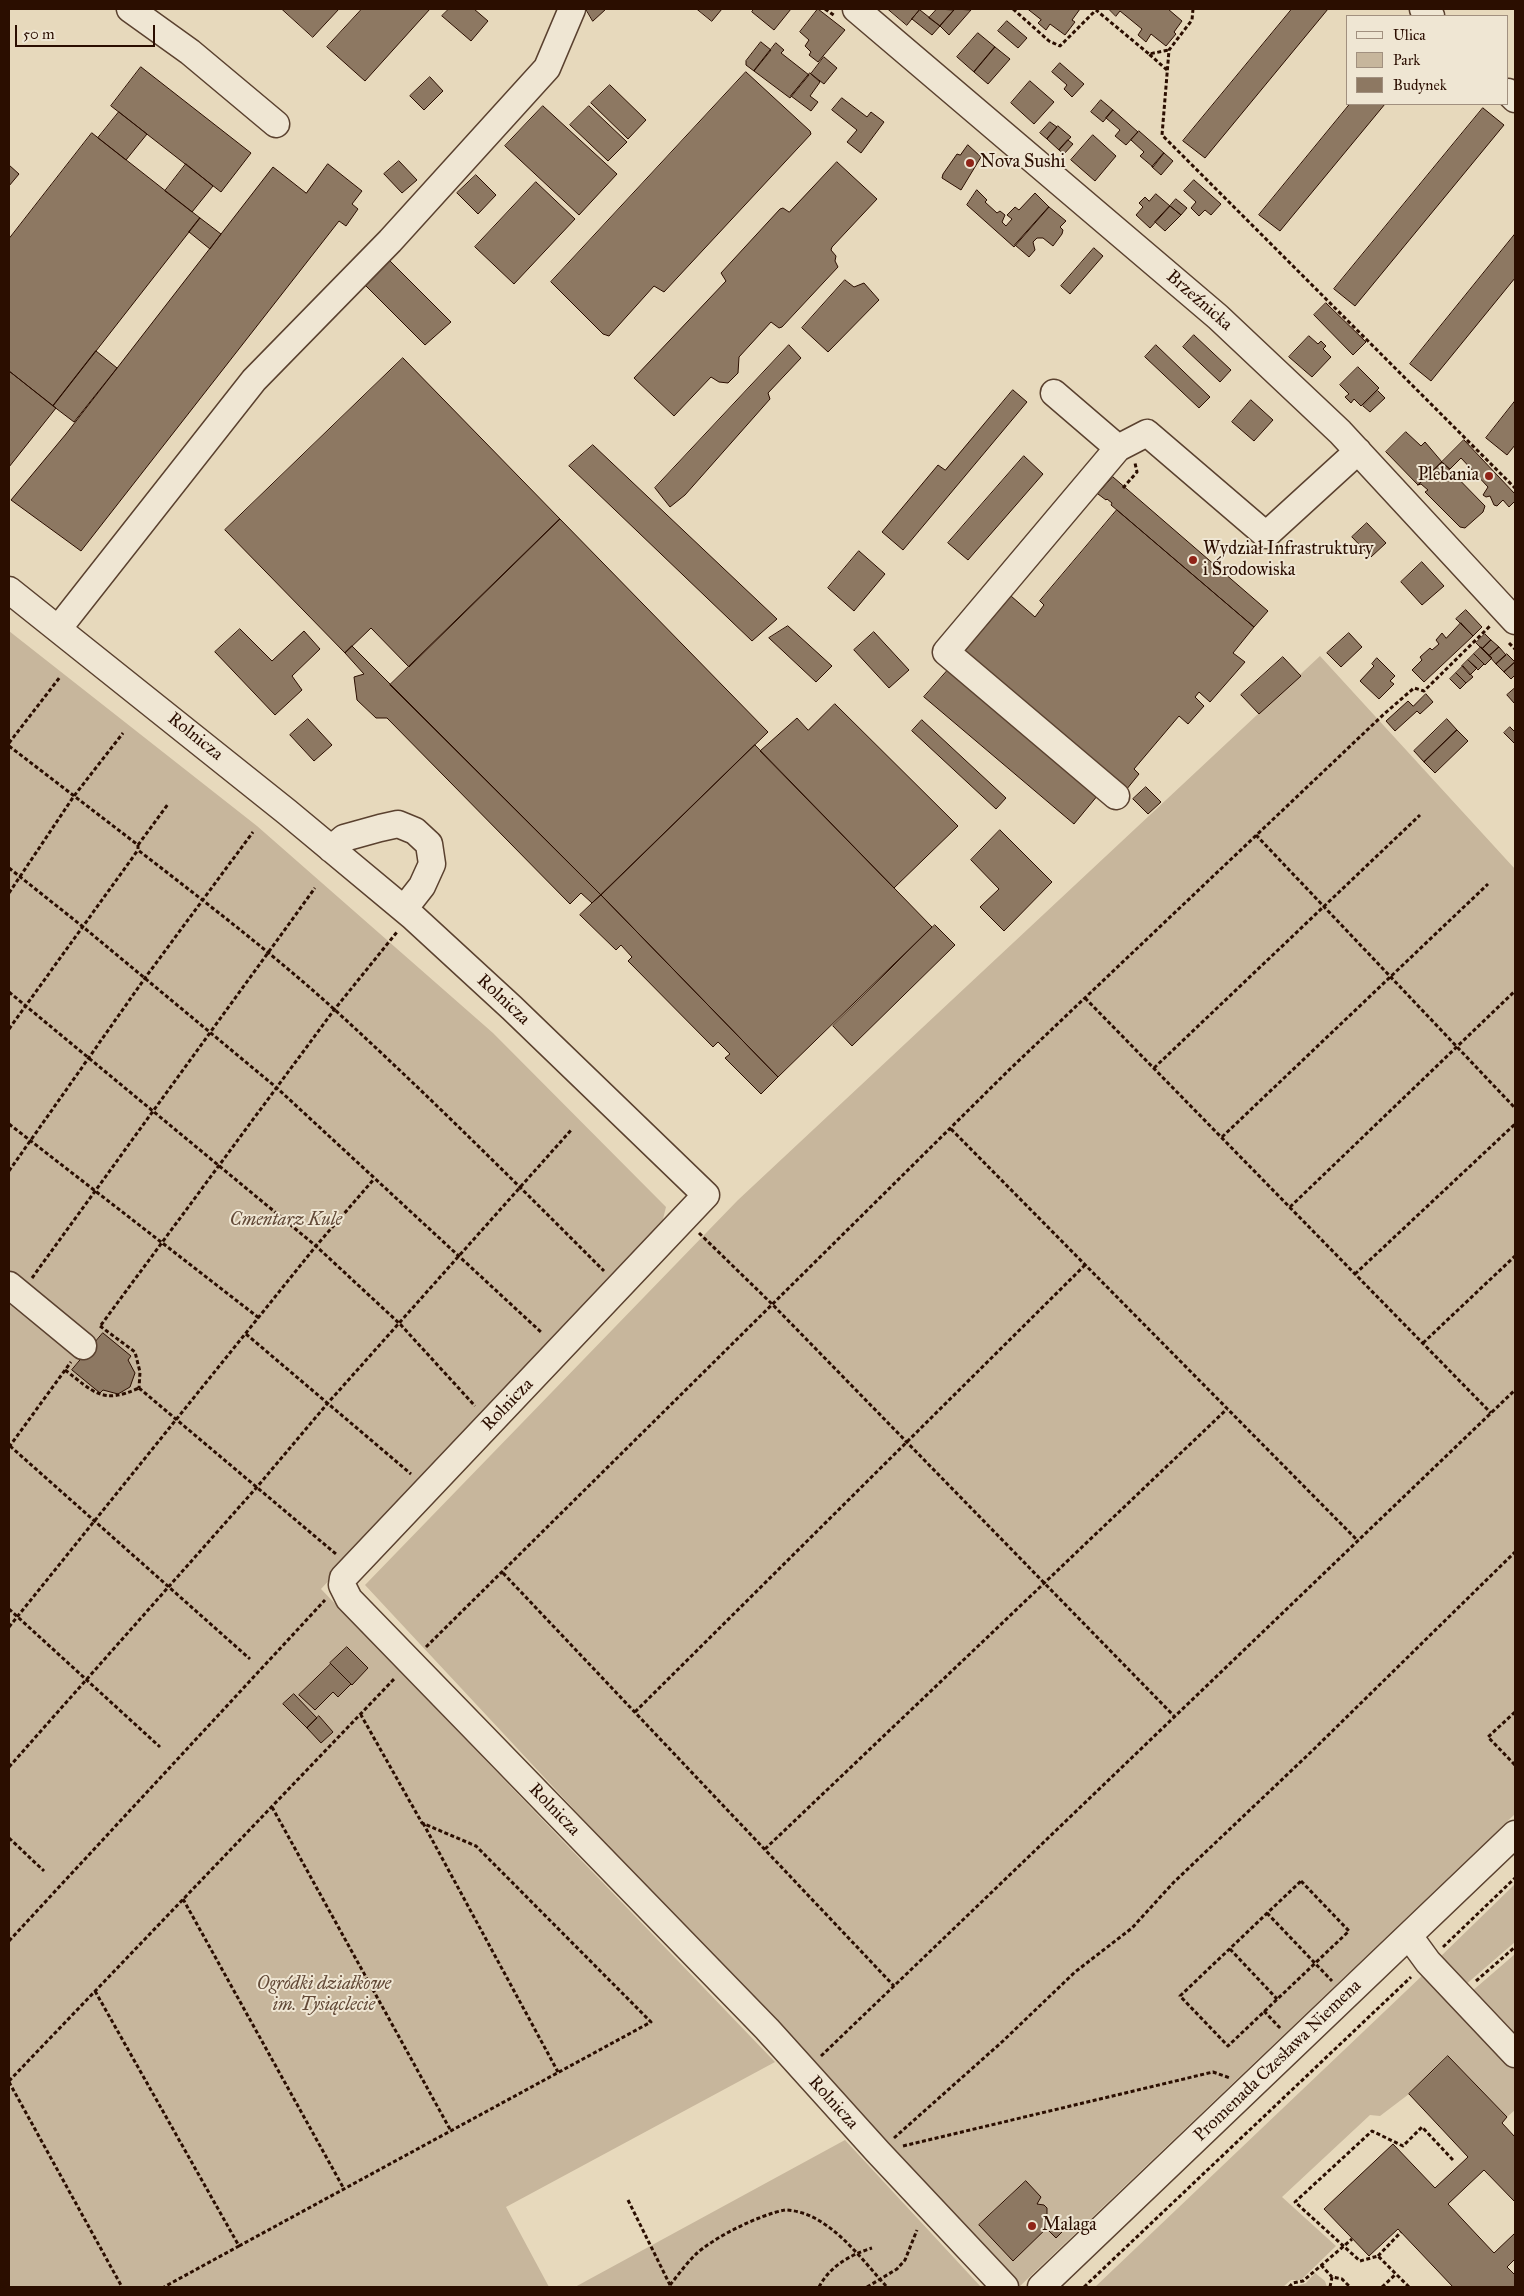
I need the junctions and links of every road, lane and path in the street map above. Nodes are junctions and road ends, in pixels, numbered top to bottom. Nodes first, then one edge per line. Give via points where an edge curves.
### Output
1 (130, 9) edge
2 (572, 9) edge
3 (826, 9) edge
4 (1013, 9) edge
5 (1096, 9) edge
6 (1193, 9) edge
7 (847, 14) edge
8 (1169, 50) junction
9 (1149, 54) junction
10 (1168, 70) junction
11 (276, 124) dead end
12 (1054, 393) dead end
13 (1118, 448) junction
14 (1358, 451) junction
15 (1515, 488) edge
16 (9, 590) edge
17 (1486, 618) dead end
18 (1502, 628) edge
19 (58, 629) junction
20 (1515, 650) edge
21 (60, 677) dead end
22 (123, 733) dead end
23 (9, 744) edge
24 (74, 796) junction
25 (1116, 796) dead end
26 (168, 804) dead end
27 (1420, 815) dead end
28 (253, 832) dead end
29 (1256, 835) junction
30 (138, 845) junction
31 (331, 849) junction
32 (138, 850) junction
33 (9, 868) edge
34 (20, 877) junction
35 (1488, 884) dead end
36 (315, 888) dead end
37 (9, 893) edge
38 (202, 899) junction
39 (1324, 906) junction
40 (408, 912) junction
41 (82, 926) junction
42 (267, 952) junction
43 (1391, 977) junction
44 (145, 978) junction
45 (1515, 991) edge
46 (9, 992) edge
47 (1085, 998) junction
48 (25, 1006) junction
49 (334, 1010) junction
50 (9, 1030) edge
51 (210, 1032) junction
52 (1457, 1047) junction
53 (90, 1058) junction
54 (1154, 1068) junction
55 (277, 1088) junction
56 (1515, 1108) edge
57 (153, 1110) junction
58 (9, 1124) edge
59 (1515, 1124) edge
60 (950, 1128) junction
61 (572, 1130) dead end
62 (1222, 1137) junction
63 (30, 1141) junction
64 (220, 1164) junction
65 (9, 1172) edge
66 (374, 1179) junction
67 (520, 1186) junction
68 (95, 1190) junction
69 (1290, 1207) junction
70 (684, 1219) junction
71 (162, 1244) junction
72 (316, 1246) junction
73 (458, 1256) junction
74 (1515, 1256) edge
75 (1085, 1265) junction
76 (1355, 1274) junction
77 (608, 1275) dead end
78 (15, 1290) edge
79 (773, 1305) junction
80 (259, 1318) junction
81 (400, 1324) junction
82 (101, 1325) junction
83 (542, 1333) dead end
84 (246, 1334) junction
85 (1424, 1343) junction
86 (83, 1346) junction
87 (65, 1370) junction
88 (139, 1388) junction
89 (1515, 1390) edge
90 (327, 1404) junction
91 (475, 1406) dead end
92 (1227, 1409) junction
93 (1491, 1413) junction
94 (177, 1420) junction
95 (906, 1441) junction
96 (9, 1447) edge
97 (411, 1474) dead end
98 (257, 1487) junction
99 (94, 1522) junction
100 (1358, 1541) junction
101 (1515, 1552) edge
102 (348, 1573) junction
103 (503, 1573) junction
104 (1044, 1582) junction
105 (167, 1587) junction
106 (9, 1609) edge
107 (18, 1616) junction
108 (9, 1627) edge
109 (250, 1660) dead end
110 (411, 1662) junction
111 (86, 1679) junction
112 (635, 1712) junction
113 (1515, 1712) edge
114 (361, 1715) junction
115 (1175, 1717) junction
116 (160, 1747) dead end
117 (1515, 1765) edge
118 (9, 1767) edge
119 (272, 1807) junction
120 (422, 1823) junction
121 (1515, 1834) edge
122 (9, 1838) edge
123 (765, 1849) junction
124 (44, 1871) dead end
125 (1515, 1878) edge
126 (183, 1900) junction
127 (1267, 1913) junction
128 (1409, 1936) junction
129 (9, 1940) edge
130 (1515, 1947) edge
131 (1230, 1949) junction
132 (1428, 1962) junction
133 (1315, 1963) junction
134 (1332, 1980) dead end
135 (894, 1986) junction
136 (95, 1990) junction
137 (1459, 1995) junction
138 (1277, 1999) junction
139 (1264, 2011) junction
140 (1281, 2029) dead end
141 (1515, 2054) edge
142 (819, 2058) dead end
143 (558, 2072) junction
144 (9, 2081) edge
145 (1252, 2085) junction
146 (451, 2131) junction
147 (878, 2152) junction
148 (1453, 2160) dead end
149 (344, 2189) junction
150 (628, 2200) dead end
151 (917, 2230) dead end
152 (1401, 2232) dead end
153 (1352, 2239) dead end
154 (239, 2246) junction
155 (1343, 2246) junction
156 (872, 2248) dead end
157 (856, 2253) junction
158 (1378, 2256) junction
159 (1321, 2265) junction
160 (1396, 2274) junction
161 (1332, 2277) junction
162 (879, 2279) junction
163 (671, 2286) edge
164 (122, 2287) edge
165 (164, 2287) edge
166 (819, 2287) edge
167 (867, 2287) edge
168 (887, 2287) edge
169 (1006, 2287) edge
170 (1041, 2287) edge
171 (1084, 2287) edge
172 (1289, 2287) edge
173 (1330, 2287) edge
174 (1350, 2287) edge
175 (1382, 2287) edge
176 (1409, 2287) edge

1 - 11 street via 190,52
2 - 19 street via 547,68 390,241 254,380
3 - 7 path
4 - 5 path via 1049,41 1060,46
5 - 9 path
6 - 8 path via 1192,20
7 - 14 street, Brzeźnicka via 1218,317
8 - 9 path
8 - 10 path
9 - 10 path
10 - 15 path via 1162,135
12 - 13 street
13 - 14 street via 1148,433 1266,535
13 - 25 street via 946,652
14 - 18 street, Brzeźnicka
16 - 19 street, Rolnicza
17 - 18 path
18 - 20 path
18 - 29 path via 1424,691 1414,688
19 - 31 street, Rolnicza
21 - 23 path
22 - 24 path
23 - 24 path
24 - 30 path
24 - 34 path
26 - 30 path
27 - 39 path
28 - 38 path
29 - 39 path
29 - 47 path
30 - 32 path
31 - 40 street, Rolnicza
31 - 40 street via 344,838 398,824 415,831 429,844 432,864
32 - 38 path
32 - 41 path
33 - 34 path
34 - 37 path
34 - 41 path
35 - 43 path
36 - 42 path
38 - 42 path
38 - 44 path
39 - 43 path
39 - 54 path
40 - 49 path
40 - 70 street, Rolnicza via 706,1195
41 - 44 path
41 - 48 path
42 - 49 path
42 - 51 path
43 - 52 path
43 - 62 path
44 - 51 path
44 - 53 path
45 - 52 path
46 - 48 path
47 - 54 path
47 - 60 path
48 - 50 path
48 - 53 path
49 - 55 path
49 - 67 path
51 - 55 path
51 - 57 path
52 - 56 path
52 - 69 path
53 - 57 path
53 - 63 path
54 - 62 path
55 - 64 path
55 - 66 path
57 - 64 path
57 - 68 path
58 - 63 path
59 - 76 path
60 - 75 path
60 - 79 path
61 - 67 path
62 - 69 path
63 - 65 path
63 - 68 path
64 - 71 path
64 - 72 path
66 - 72 path
66 - 73 path
67 - 73 path
67 - 77 path
68 - 71 path
68 - 78 path
69 - 76 path
70 - 79 path
70 - 102 street, Rolnicza
71 - 80 path
71 - 82 path
72 - 80 path
72 - 81 path
73 - 81 path
73 - 83 path
74 - 85 path
75 - 92 path
75 - 95 path
76 - 85 path
78 - 86 street
79 - 95 path
79 - 103 path
80 - 84 path
81 - 90 path
81 - 91 path
82 - 86 path
82 - 88 path via 135,1352 140,1372
84 - 90 path
84 - 94 path
85 - 93 path
86 - 87 path
87 - 88 path via 92,1391 106,1397
87 - 96 path
88 - 94 path
89 - 93 path
90 - 97 path
90 - 98 path
92 - 100 path
92 - 104 path
93 - 100 path
94 - 98 path
94 - 99 path
95 - 104 path
95 - 112 path
96 - 99 path
98 - 102 path
98 - 105 path
99 - 105 path
99 - 107 path
100 - 115 path
101 - 147 path via 1174,1882 1132,1928 1075,1972
102 - 110 street, Rolnicza via 342,1585 349,1599
102 - 129 path
103 - 110 path
103 - 112 path
104 - 115 path
104 - 123 path
105 - 109 path
105 - 111 path
106 - 107 path
107 - 108 path
107 - 111 path
110 - 114 path
110 - 147 street, Rolnicza via 767,2030
111 - 116 path
111 - 118 path
112 - 123 path
113 - 117 path via 1488,1738
114 - 119 path
114 - 120 path
115 - 135 path
119 - 126 path
119 - 146 path
120 - 143 path
120 - 143 path via 476,1846 651,2022
121 - 128 street, Promenada Czesława Niemena
122 - 124 path
123 - 135 path
125 - 132 path
126 - 136 path
126 - 149 path
127 - 131 path
127 - 133 path
127 - 133 path via 1301,1881 1348,1931
128 - 132 street
128 - 145 street, Promenada Czesława Niemena
130 - 137 path
131 - 138 path
131 - 139 path via 1180,1996 1228,2046
132 - 137 street
132 - 171 path
133 - 134 path
133 - 138 path
135 - 142 path
136 - 144 path
136 - 154 path
137 - 141 street
138 - 139 path
139 - 140 path
143 - 146 path
144 - 164 path
145 - 147 path via 1213,2072
145 - 170 street, Promenada Czesława Niemena
146 - 149 path
147 - 169 street, Rolnicza
148 - 155 path via 1422,2127 1403,2146 1372,2130 1295,2202
149 - 154 path
150 - 163 path
151 - 162 path via 906,2260
152 - 158 path
153 - 155 path
154 - 165 path
155 - 158 path via 1360,2261
155 - 159 path
156 - 157 path
157 - 162 path
157 - 163 path via 841,2236 826,2226 793,2210 785,2210 737,2228 704,2248
157 - 166 path via 829,2272
158 - 160 path
159 - 161 path
159 - 172 path via 1303,2281
160 - 175 path
160 - 176 path
161 - 173 path
161 - 174 path via 1342,2279
162 - 167 path
162 - 168 path

